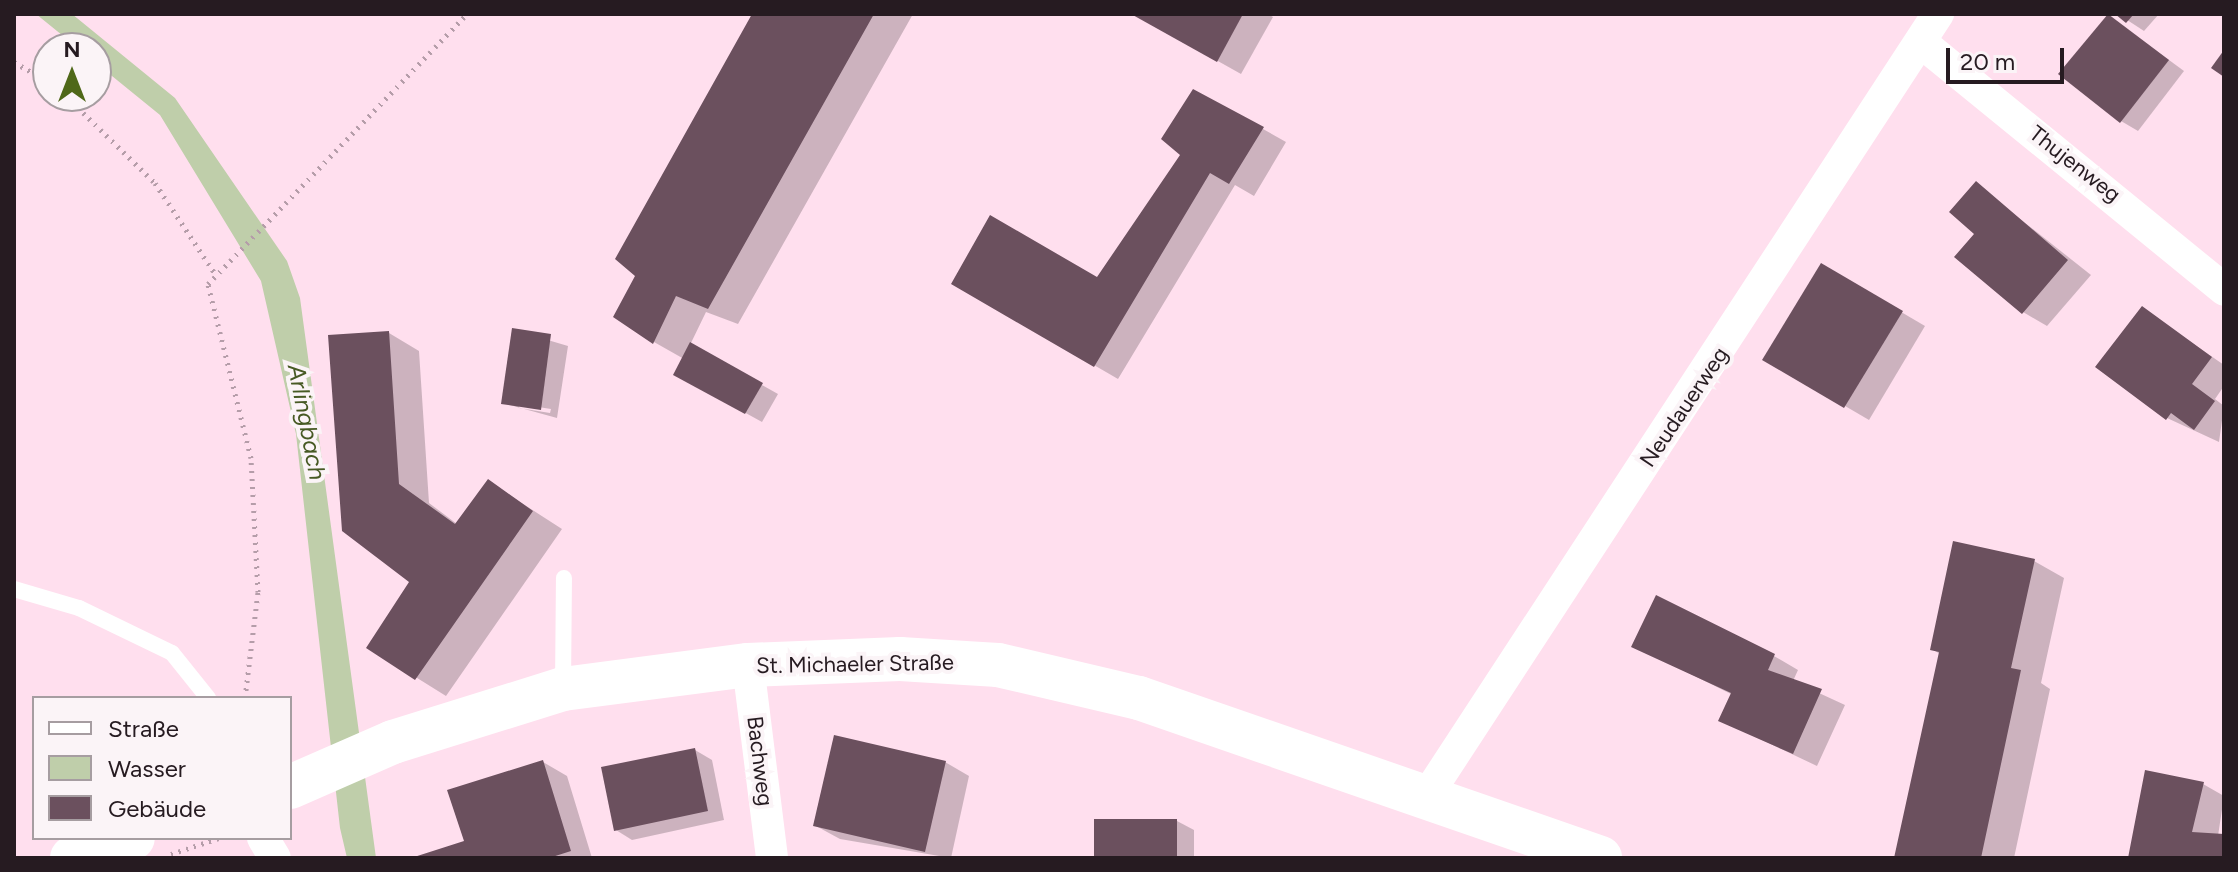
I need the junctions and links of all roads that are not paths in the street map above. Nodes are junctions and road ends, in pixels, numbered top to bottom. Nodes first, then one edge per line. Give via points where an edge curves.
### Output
1 (1938, 14) edge
2 (1922, 43) junction
3 (2224, 289) edge
4 (564, 578) dead end
5 (14, 589) edge
6 (748, 665) junction
7 (563, 689) junction
8 (206, 696) edge
9 (295, 786) edge
10 (1426, 797) junction
11 (127, 840) edge
12 (264, 840) edge
13 (72, 858) edge
14 (275, 858) edge
15 (772, 858) edge
16 (1600, 858) edge

1 - 2 street, Neudauerweg
2 - 3 street, Thujenweg
2 - 10 street, Neudauerweg
4 - 7 lane
5 - 8 lane via 79,608 172,653
6 - 7 main road, St. Michaeler Straße
6 - 10 main road, St. Michaeler Straße via 900,659 998,665 1139,698
6 - 15 street, Bachweg
7 - 9 main road, St. Michaeler Straße via 393,742
10 - 16 main road, St. Michaeler Straße
11 - 13 main road
12 - 14 street

